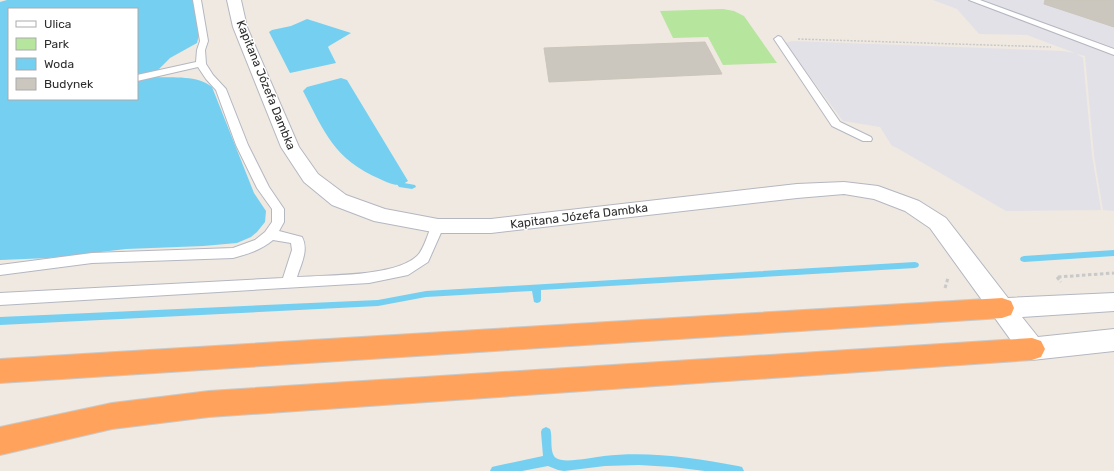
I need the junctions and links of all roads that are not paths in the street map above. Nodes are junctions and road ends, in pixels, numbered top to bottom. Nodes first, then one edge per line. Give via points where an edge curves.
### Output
1 (197, 0) edge
2 (234, 0) edge
3 (973, 0) edge
4 (778, 39) road end
5 (1114, 52) edge
6 (201, 64) junction
7 (138, 78) edge
8 (867, 139) dead end
9 (438, 226) junction
10 (270, 235) junction
11 (0, 270) edge
12 (288, 282) junction
13 (0, 299) edge
14 (1114, 302) edge
15 (1002, 308) junction
16 (1114, 340) edge
17 (1032, 349) junction
18 (0, 371) edge
19 (0, 441) edge

1 - 6 lane via 204,41 200,50
2 - 9 street, Kapitana Józefa Dambka via 240,27 290,147 311,178 339,200 382,216
3 - 5 lane
4 - 8 lane via 836,124
6 - 7 lane
6 - 10 lane via 221,89 242,145 263,188 278,209 278,222
9 - 12 lane via 423,259 403,271 369,278
9 - 15 street, Kapitana Józefa Dambka via 491,226 844,188 878,193 912,206 938,223
10 - 11 lane via 260,243 233,253 92,258
10 - 12 lane via 297,240 299,250
12 - 13 lane
14 - 15 street
15 - 17 street, Kapitana Józefa Dambka
15 - 18 highway
16 - 17 street
17 - 19 highway via 209,404 112,416

